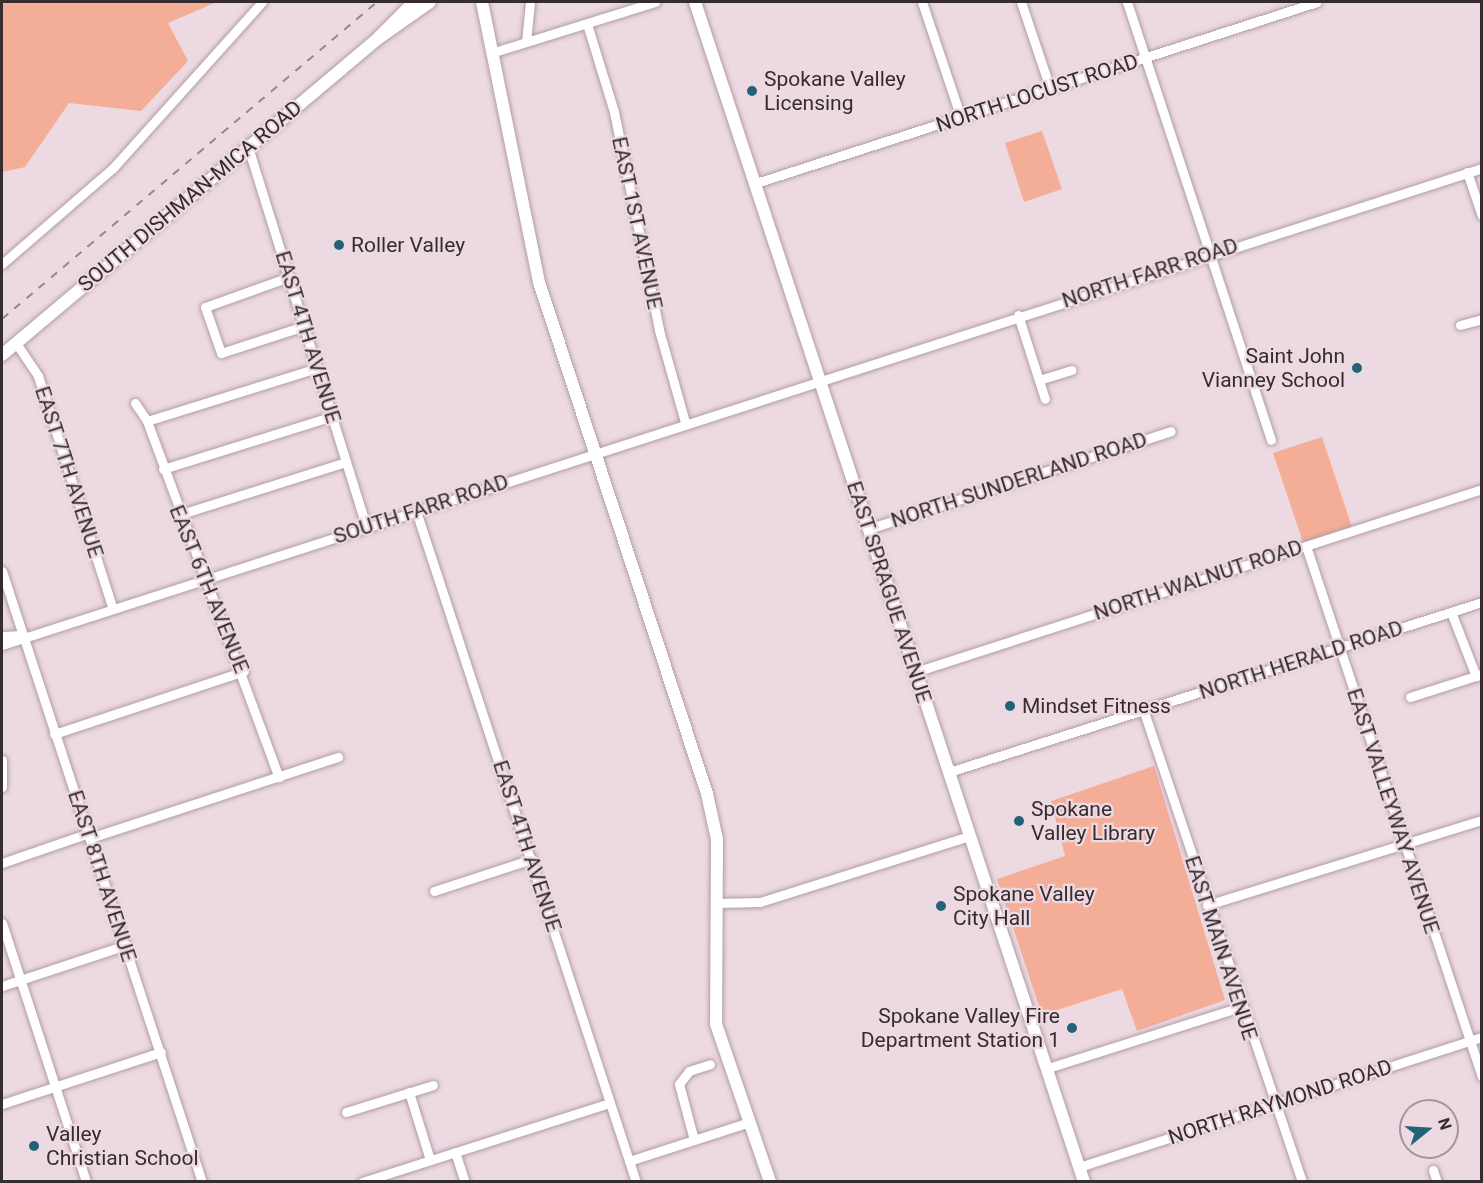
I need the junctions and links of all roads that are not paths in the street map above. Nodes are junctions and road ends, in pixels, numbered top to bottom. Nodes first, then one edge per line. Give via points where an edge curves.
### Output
1 (262, 2) edge
2 (414, 2) edge
3 (430, 2) edge
4 (482, 2) edge
5 (530, 2) edge
6 (655, 2) edge
7 (695, 2) edge
8 (922, 2) edge
9 (1021, 2) edge
10 (1127, 2) edge
11 (1317, 2) edge
12 (587, 24) junction
13 (379, 38) junction
14 (526, 42) junction
15 (491, 53) junction
16 (1146, 58) junction
17 (1050, 88) junction
18 (961, 118) junction
19 (248, 147) junction
20 (1482, 168) edge
21 (1467, 172) junction
22 (756, 183) junction
23 (1482, 216) edge
24 (1209, 254) junction
25 (2, 264) edge
26 (289, 278) junction
27 (1018, 315) junction
28 (1482, 319) edge
29 (1460, 325) dead end
30 (304, 326) junction
31 (16, 343) junction
32 (2, 355) edge
33 (317, 368) junction
34 (1071, 370) dead end
35 (819, 380) junction
36 (1039, 380) junction
37 (1046, 399) dead end
38 (135, 403) dead end
39 (333, 416) junction
40 (147, 421) junction
41 (685, 422) junction
42 (1171, 431) dead end
43 (1271, 440) dead end
44 (594, 452) junction
45 (346, 462) junction
46 (163, 469) junction
47 (1482, 489) edge
48 (416, 511) junction
49 (178, 515) junction
50 (366, 527) junction
51 (868, 529) junction
52 (1306, 546) junction
53 (2, 570) edge
54 (201, 578) junction
55 (1482, 602) edge
56 (112, 606) junction
57 (1451, 612) junction
58 (22, 635) junction
59 (2, 636) edge
60 (2, 645) edge
61 (1339, 648) junction
62 (244, 671) junction
63 (915, 672) junction
64 (1479, 675) edge
65 (1410, 697) dead end
66 (1144, 712) junction
67 (54, 734) junction
68 (338, 757) dead end
69 (2, 760) edge
70 (949, 772) junction
71 (279, 777) junction
72 (2, 788) edge
73 (1482, 820) edge
74 (89, 835) junction
75 (969, 836) junction
76 (1404, 846) junction
77 (532, 859) junction
78 (2, 863) edge
79 (434, 891) dead end
80 (716, 903) junction
81 (1207, 905) junction
82 (2, 923) edge
83 (126, 945) junction
84 (19, 980) junction
85 (2, 986) edge
86 (1240, 1006) junction
87 (1482, 1037) edge
88 (1470, 1041) junction
89 (160, 1052) junction
90 (710, 1064) dead end
91 (1048, 1068) junction
92 (1482, 1077) edge
93 (433, 1085) dead end
94 (56, 1087) junction
95 (409, 1092) junction
96 (609, 1102) junction
97 (2, 1104) edge
98 (1273, 1105) junction
99 (346, 1112) dead end
100 (747, 1123) junction
101 (694, 1140) junction
102 (455, 1152) junction
103 (430, 1160) junction
104 (629, 1161) junction
105 (1079, 1167) junction
106 (1433, 1170) dead end
107 (86, 1182) edge
108 (202, 1182) edge
109 (362, 1182) edge
110 (465, 1182) edge
111 (636, 1182) edge
112 (770, 1182) edge
113 (1084, 1182) edge
114 (1302, 1182) edge
115 (1437, 1182) edge

1 - 25 street via 113,168
2 - 13 main road, SOUTH DISHMAN-MICA ROAD
3 - 13 main road, SOUTH DISHMAN-MICA ROAD
4 - 15 main road
5 - 14 street
6 - 12 street
7 - 22 main road, EAST SPRAGUE AVENUE
8 - 18 street
9 - 17 street
10 - 16 street
11 - 16 street, NORTH LOCUST ROAD
12 - 14 street
12 - 41 street, EAST 1ST AVENUE via 614,112 661,341
13 - 19 main road, SOUTH DISHMAN-MICA ROAD
14 - 15 street
15 - 44 main road via 520,205
16 - 17 street, NORTH LOCUST ROAD
16 - 24 street
17 - 18 street, NORTH LOCUST ROAD
18 - 22 street, NORTH LOCUST ROAD
19 - 26 street, EAST 4TH AVENUE
19 - 31 main road, SOUTH DISHMAN-MICA ROAD
20 - 21 street, NORTH FARR ROAD
21 - 23 street
21 - 24 street, NORTH FARR ROAD
22 - 35 main road, EAST SPRAGUE AVENUE
24 - 27 street, NORTH FARR ROAD
24 - 43 street
26 - 30 street, EAST 4TH AVENUE
26 - 30 street via 205,307 220,353
27 - 35 street, NORTH FARR ROAD
27 - 36 street
28 - 29 street
30 - 33 street, EAST 4TH AVENUE
31 - 32 main road, SOUTH DISHMAN-MICA ROAD
31 - 56 street, EAST 7TH AVENUE via 38,376
33 - 39 street, EAST 4TH AVENUE
33 - 40 street
34 - 36 street
35 - 41 street, SOUTH FARR ROAD
35 - 51 main road, EAST SPRAGUE AVENUE
36 - 37 street
38 - 40 street, EAST 6TH AVENUE
39 - 45 street, EAST 4TH AVENUE
39 - 46 street
40 - 46 street, EAST 6TH AVENUE
41 - 44 street, SOUTH FARR ROAD
42 - 51 street, NORTH SUNDERLAND ROAD
44 - 48 street, SOUTH FARR ROAD
44 - 80 main road via 707,794 717,839
45 - 49 street
45 - 50 street, EAST 4TH AVENUE
46 - 49 street, EAST 6TH AVENUE
47 - 52 street, NORTH WALNUT ROAD
48 - 50 street, SOUTH FARR ROAD
48 - 77 street, EAST 4TH AVENUE
49 - 54 street, EAST 6TH AVENUE
50 - 54 street, SOUTH FARR ROAD
51 - 63 main road, EAST SPRAGUE AVENUE
52 - 61 street, EAST VALLEYWAY AVENUE
52 - 63 street, NORTH WALNUT ROAD
53 - 58 street, EAST 8TH AVENUE
54 - 56 street, SOUTH FARR ROAD
54 - 62 street, EAST 6TH AVENUE
55 - 57 street, NORTH HERALD ROAD
56 - 58 street, SOUTH FARR ROAD
57 - 61 street, NORTH HERALD ROAD
57 - 64 street
58 - 59 street, SOUTH FARR ROAD
58 - 60 street, SOUTH FARR ROAD
58 - 67 street, EAST 8TH AVENUE
61 - 66 street, NORTH HERALD ROAD
61 - 76 street, EAST VALLEYWAY AVENUE
62 - 67 street
62 - 71 street, EAST 6TH AVENUE
63 - 70 main road, EAST SPRAGUE AVENUE
64 - 65 street
66 - 70 street, NORTH HERALD ROAD
66 - 81 street, EAST MAIN AVENUE
67 - 74 street, EAST 8TH AVENUE
68 - 71 street
69 - 72 street
70 - 75 main road, EAST SPRAGUE AVENUE
71 - 74 street
73 - 76 street
74 - 78 street
74 - 83 street, EAST 8TH AVENUE
75 - 80 street via 760,902
75 - 91 main road, EAST SPRAGUE AVENUE
76 - 81 street
76 - 88 street, EAST VALLEYWAY AVENUE
77 - 79 street
77 - 96 street, EAST 4TH AVENUE
80 - 100 main road via 716,1024
81 - 86 street, EAST MAIN AVENUE
82 - 84 street
83 - 84 street
83 - 89 street, EAST 8TH AVENUE
84 - 85 street
84 - 94 street
86 - 91 street
86 - 98 street, EAST MAIN AVENUE
87 - 88 street, NORTH RAYMOND ROAD
88 - 92 street, EAST VALLEYWAY AVENUE
88 - 98 street, NORTH RAYMOND ROAD
89 - 94 street
89 - 108 street, EAST 8TH AVENUE
90 - 101 street via 689,1071 679,1084
91 - 105 main road, EAST SPRAGUE AVENUE
93 - 95 street
94 - 97 street
94 - 107 street
95 - 99 street
95 - 103 street
96 - 102 street
96 - 104 street, EAST 4TH AVENUE
98 - 105 street, NORTH RAYMOND ROAD
98 - 114 street, EAST MAIN AVENUE
100 - 101 street
100 - 112 main road
101 - 104 street
102 - 103 street
102 - 110 street
103 - 109 street
104 - 111 street, EAST 4TH AVENUE
105 - 113 main road, EAST SPRAGUE AVENUE
106 - 115 street

